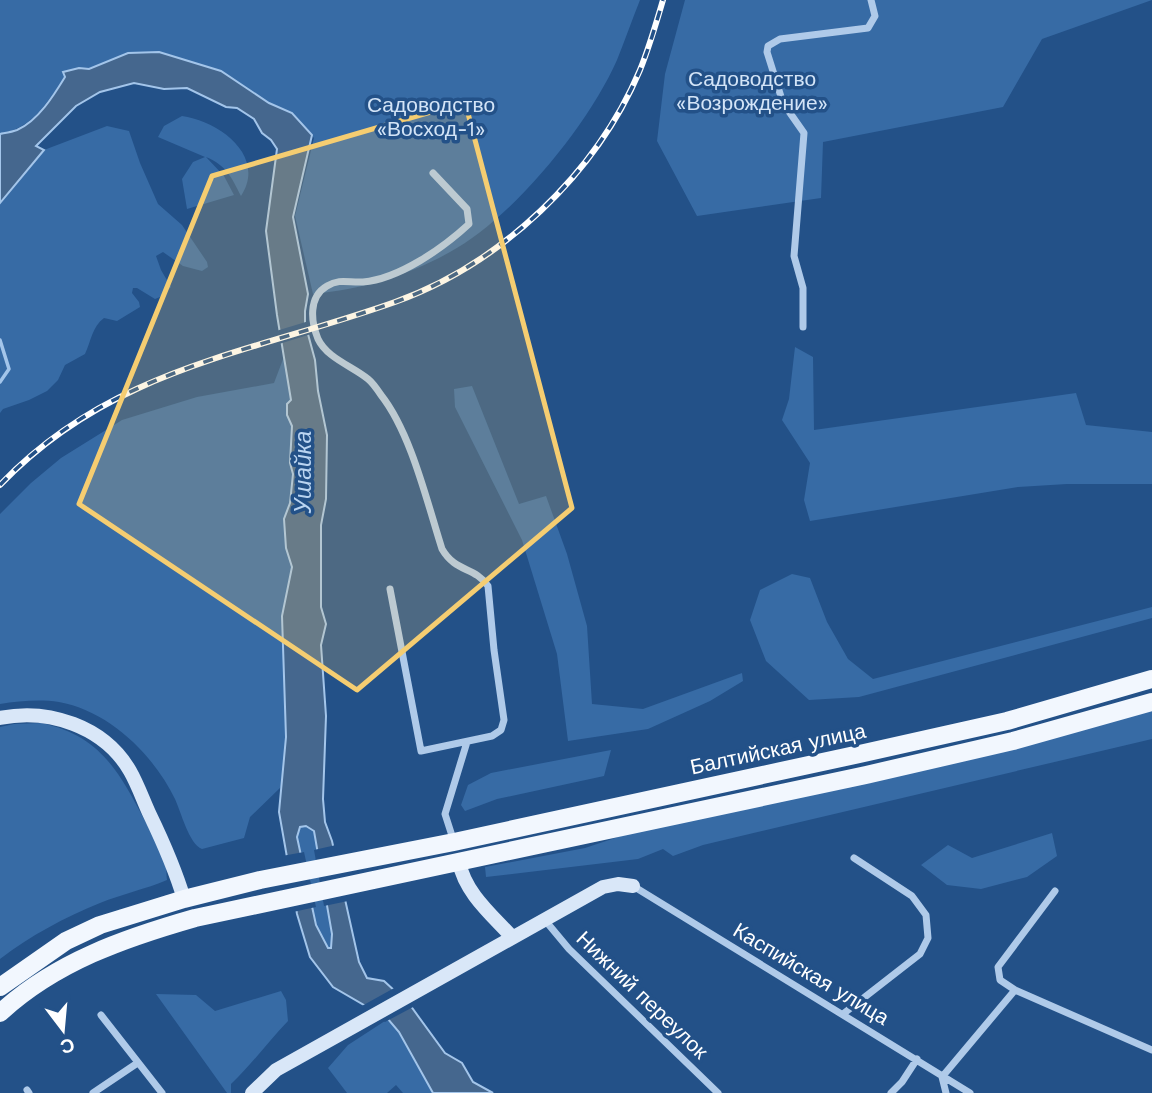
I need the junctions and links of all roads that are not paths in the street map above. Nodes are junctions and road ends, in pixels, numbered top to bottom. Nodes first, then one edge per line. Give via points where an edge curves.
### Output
1 (871, 0) edge
2 (433, 173) dead end
3 (803, 327) dead end
4 (390, 589) dead end
5 (1152, 680) edge
6 (1152, 702) edge
7 (0, 718) edge
8 (467, 742) junction
9 (454, 842) junction
10 (854, 858) dead end
11 (459, 862) junction
12 (634, 886) joint
13 (1055, 891) dead end
14 (184, 899) junction
15 (544, 919) junction
16 (512, 937) junction
17 (0, 987) edge
18 (1015, 990) junction
19 (0, 1013) edge
20 (843, 1014) junction
21 (101, 1016) dead end
22 (1152, 1050) edge
23 (917, 1059) junction
24 (136, 1063) junction
25 (942, 1077) junction
26 (93, 1093) edge
27 (162, 1093) edge
28 (252, 1093) edge
29 (718, 1093) edge
30 (891, 1093) edge
31 (946, 1093) edge
32 (970, 1093) edge

1 - 3 street via 875,16 867,28 780,39 766,52 783,103 804,133 794,256 803,288
2 - 8 street via 467,209 469,224 445,246 393,274 362,282 343,279 325,286 312,310 314,328 324,348 369,380 399,424 449,560 475,573 488,586 504,720 501,730 492,736
4 - 8 street via 421,751
5 - 9 main road, Балтийская улица via 1007,721
6 - 11 main road, Балтийская улица via 892,769
7 - 14 street via 51,716 85,729 117,753 172,861
8 - 9 street via 445,814
9 - 14 main road, Балтийская улица
10 - 20 street via 912,897 926,915 928,939 920,954
11 - 16 street via 468,888
11 - 19 main road, Балтийская улица via 264,902 144,933 76,960
12 - 15 street via 603,887
12 - 20 street, Каспийская улица
13 - 18 street via 998,967 1000,980
14 - 17 main road via 100,925 66,941
15 - 16 street
15 - 29 street, Нижний переулок via 569,949
16 - 28 street via 276,1070
18 - 22 street
18 - 25 street
20 - 23 street, Каспийская улица
21 - 24 street
23 - 25 street, Каспийская улица
23 - 30 street
24 - 26 street
24 - 27 street
25 - 31 street
25 - 32 street, Каспийская улица

